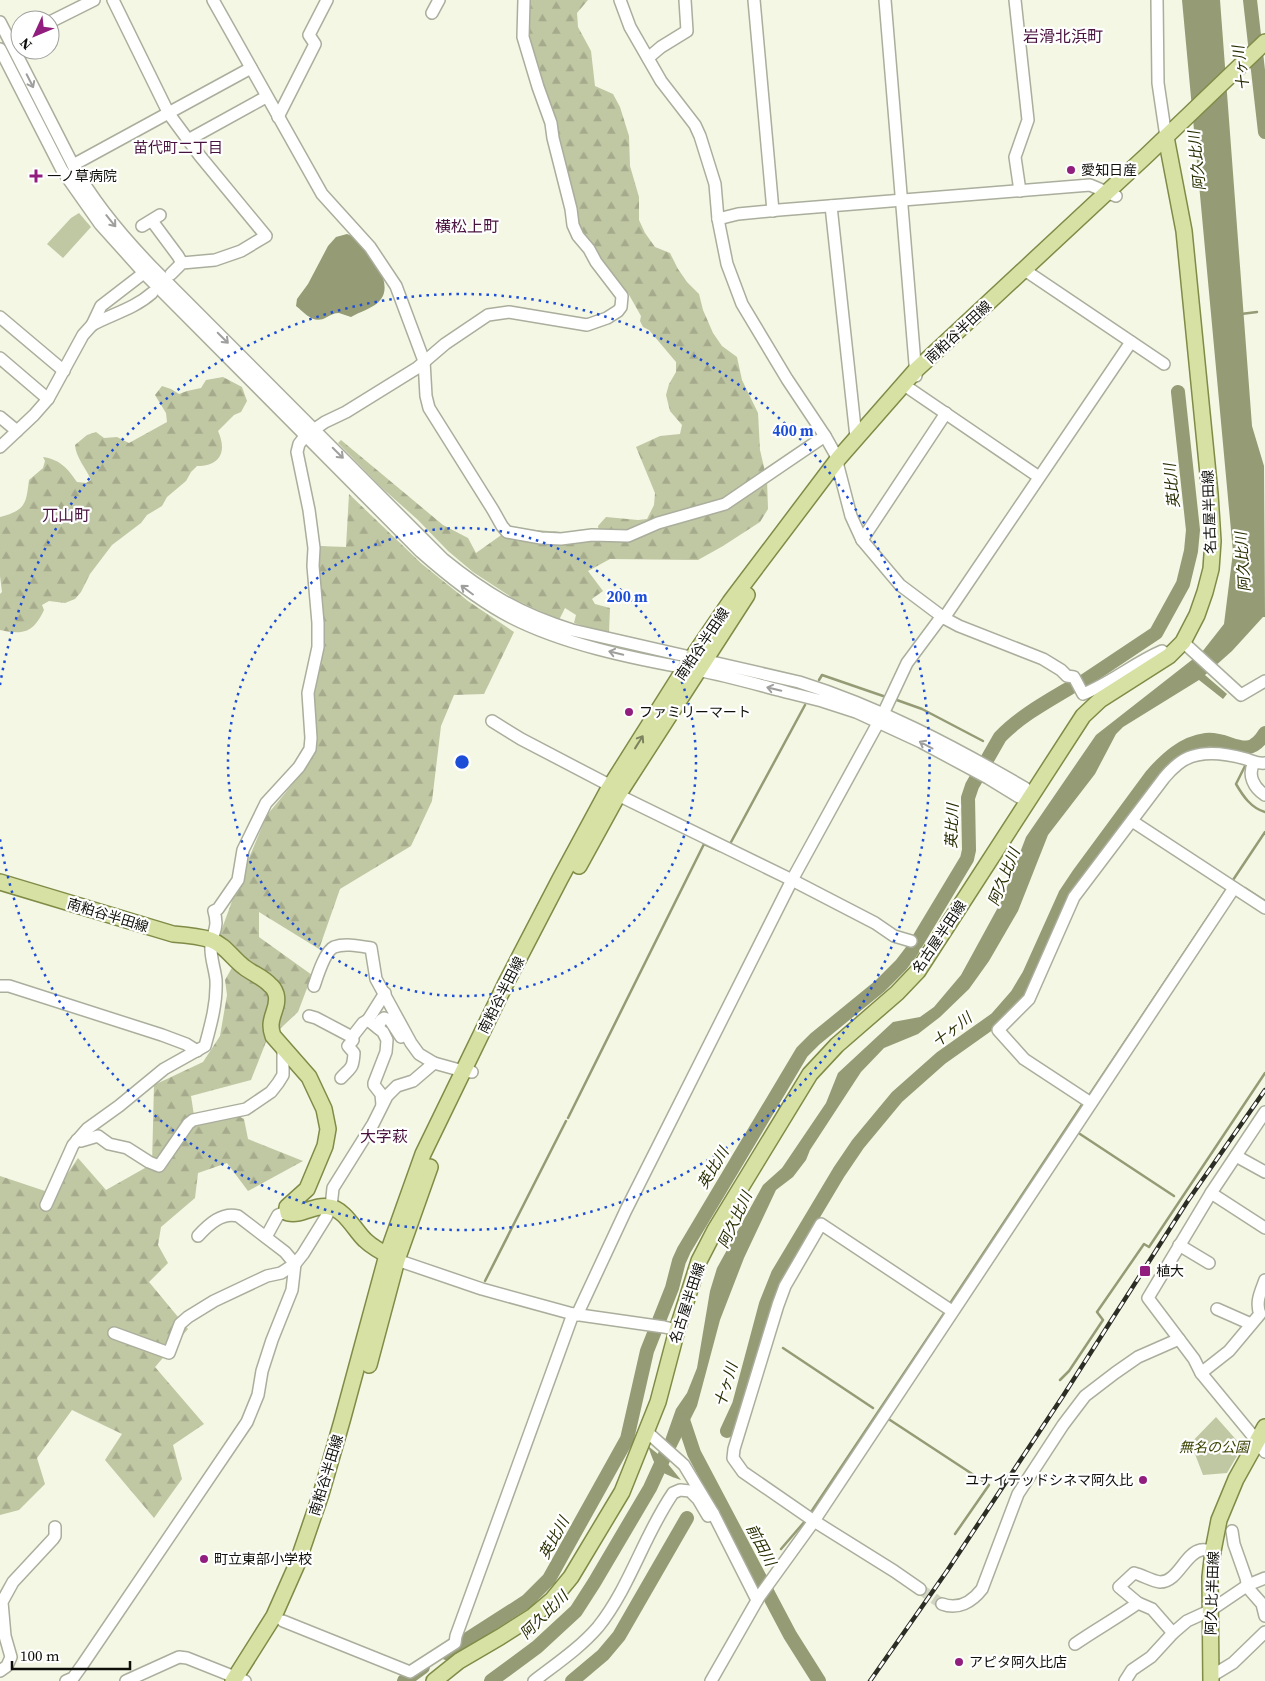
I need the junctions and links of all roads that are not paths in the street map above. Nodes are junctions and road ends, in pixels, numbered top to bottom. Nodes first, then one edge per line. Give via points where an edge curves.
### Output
1 (94, 0) edge
2 (113, 0) edge
3 (212, 0) edge
4 (327, 0) edge
5 (439, 0) edge
6 (524, 0) edge
7 (620, 0) edge
8 (685, 0) edge
9 (754, 0) edge
10 (885, 0) edge
11 (1015, 0) edge
12 (1157, 0) edge
13 (432, 13) dead end
14 (60, 17) edge
15 (0, 22) edge
16 (1265, 42) edge
17 (7, 50) edge
18 (1265, 55) edge
19 (648, 58) junction
20 (250, 68) junction
21 (266, 96) junction
22 (169, 114) junction
23 (278, 117) junction
24 (1184, 125) junction
25 (188, 140) junction
26 (1167, 142) junction
27 (73, 165) junction
28 (1020, 191) junction
29 (1112, 194) junction
30 (901, 201) junction
31 (831, 206) junction
32 (773, 211) junction
33 (718, 219) junction
34 (151, 221) dead end
35 (182, 263) junction
36 (148, 270) junction
37 (1030, 272) junction
38 (171, 274) dead end
39 (152, 293) dead end
40 (0, 317) edge
41 (92, 325) junction
42 (1131, 342) junction
43 (0, 358) edge
44 (424, 361) junction
45 (1164, 364) dead end
46 (64, 371) junction
47 (913, 378) junction
48 (48, 399) junction
49 (946, 413) junction
50 (0, 417) edge
51 (17, 431) junction
52 (310, 432) junction
53 (826, 436) junction
54 (856, 438) junction
55 (0, 447) edge
56 (838, 463) junction
57 (1040, 477) junction
58 (862, 540) junction
59 (944, 618) junction
60 (1187, 646) junction
61 (1169, 656) junction
62 (695, 664) junction
63 (1265, 681) edge
64 (883, 713) junction
65 (492, 721) dead end
66 (1259, 763) edge
67 (614, 791) junction
68 (1265, 795) edge
69 (1030, 798) junction
70 (1132, 821) junction
71 (792, 880) junction
72 (0, 882) edge
73 (1234, 888) junction
74 (1265, 908) edge
75 (213, 941) junction
76 (911, 941) dead end
77 (0, 986) edge
78 (314, 986) dead end
79 (385, 993) junction
80 (309, 1016) dead end
81 (368, 1020) junction
82 (378, 1028) junction
83 (352, 1037) junction
84 (284, 1048) junction
85 (197, 1051) junction
86 (430, 1066) junction
87 (467, 1071) junction
88 (341, 1078) dead end
89 (1091, 1103) junction
90 (382, 1105) junction
91 (1265, 1112) edge
92 (1261, 1125) edge
93 (77, 1140) junction
94 (1236, 1156) junction
95 (1265, 1172) edge
96 (1211, 1193) junction
97 (46, 1205) dead end
98 (331, 1206) junction
99 (288, 1211) junction
100 (1265, 1228) edge
101 (198, 1236) dead end
102 (266, 1237) junction
103 (1179, 1245) junction
104 (392, 1258) junction
105 (1209, 1263) dead end
106 (295, 1264) junction
107 (1265, 1280) edge
108 (1217, 1309) dead end
109 (952, 1311) junction
110 (575, 1314) junction
111 (1251, 1324) junction
112 (665, 1328) junction
113 (114, 1333) dead end
114 (1179, 1339) junction
115 (1201, 1373) junction
116 (1265, 1427) edge
117 (652, 1435) junction
118 (1261, 1447) edge
119 (713, 1513) junction
120 (814, 1521) junction
121 (55, 1527) dead end
122 (1232, 1531) dead end
123 (1213, 1551) junction
124 (1265, 1578) edge
125 (1248, 1585) junction
126 (920, 1589) tunnel mouth
127 (758, 1599) junction
128 (1138, 1603) junction
129 (942, 1604) tunnel mouth
130 (1211, 1610) junction
131 (1265, 1616) edge
132 (283, 1621) junction
133 (1265, 1632) edge
134 (1172, 1633) junction
135 (1075, 1644) dead end
136 (0, 1670) edge
137 (1210, 1679) edge
138 (72, 1680) edge
139 (240, 1680) edge
140 (126, 1681) edge
141 (434, 1681) edge
142 (534, 1681) edge
143 (711, 1681) edge
144 (1125, 1681) edge

1 - 14 street
2 - 22 street
3 - 20 street
4 - 23 street via 309,36 315,44
5 - 13 street
6 - 44 street via 523,37 552,123 573,225 622,296 621,306 608,318 587,325 509,312 488,316
7 - 19 street via 630,27
8 - 19 street via 688,32
9 - 32 street
10 - 30 street
11 - 28 street via 1028,120 1015,157
12 - 26 street via 1158,83
15 - 17 street
16 - 24 main road
17 -> 27 street
17 - 36 street via 62,170 100,224
18 - 24 main road
19 - 33 street via 700,136 715,184
20 - 21 street
20 - 22 street
21 - 23 street
21 - 25 street
22 - 25 street
22 - 27 street
23 - 44 street via 322,194 370,247 396,286
24 - 26 main road
25 - 35 street via 266,236 241,251 215,260
26 - 29 main road, 南粕谷半田線
26 - 60 main road, 名古屋半田線 via 1184,231 1213,541 1211,569
27 -> 36 street
28 - 29 street via 1090,185
28 - 30 street
29 - 37 main road, 南粕谷半田線
29 - 47 main road, 南粕谷半田線
30 - 31 street
30 - 47 street
31 - 32 street
31 - 54 street
32 - 33 street
33 - 53 street via 727,264 742,304
34 - 35 street
35 - 38 street
36 - 41 street via 101,306
36 - 52 street
37 - 42 street
37 - 47 main road, 南粕谷半田線
39 - 41 street via 141,303
40 - 46 street
41 - 46 street
42 - 45 street
42 - 57 street
43 - 48 street
44 - 52 street
44 - 53 street via 426,396 434,419 502,526 515,534 551,538 628,536 658,523 725,504
46 - 48 street
47 - 49 street
47 - 54 main road, 南粕谷半田線
47 - 56 main road, 南粕谷半田線
48 - 51 street
49 - 57 street
49 - 58 street
50 - 51 street
51 - 55 street
52 - 62 street via 421,552 446,575 497,610 535,629 584,645
52 - 75 street via 299,444 297,452 314,548 318,623 318,647 308,694 310,749 300,767 266,803 243,850 238,880 214,911 216,928
53 - 56 street
54 - 56 main road, 南粕谷半田線
56 - 58 street
56 - 62 main road, 南粕谷半田線 via 739,608
57 - 59 street
58 - 59 street via 900,585
59 - 61 street via 1043,659 1067,676 1074,677 1083,694 1148,657 1162,651
59 - 64 street via 939,620 908,664
60 - 61 main road, 名古屋半田線
60 - 63 street via 1241,695
61 - 69 main road, 名古屋半田線 via 1100,700 1083,716
62 - 64 street via 814,687
62 - 67 main road, 南粕谷半田線
64 - 69 street via 934,737 990,774 1025,788
64 - 71 street
65 - 67 street
66 - 68 street via 1251,767 1252,780 1257,790
66 - 70 street via 1212,753 1195,755 1179,763 1164,778
67 - 71 street
67 - 87 main road, 南粕谷半田線 via 569,884
69 - 112 main road, 名古屋半田線 via 918,971 826,1056 802,1086 715,1230
70 - 73 street
70 - 89 street via 1074,897 1029,998 998,1030 1024,1060
71 - 76 street via 894,936
71 - 110 street
72 - 75 main road, 南粕谷半田線 via 173,934
73 - 74 street
73 - 89 street
75 - 84 main road, 南粕谷半田線 via 275,990 277,1000 270,1029
75 - 85 street via 216,997 205,1046
77 - 85 street via 17,988 144,1029
78 - 79 street via 330,950 350,945 371,948 374,974
79 - 81 street
79 - 86 street via 416,1050
80 - 83 street
81 - 82 street
81 - 83 street
82 - 86 street via 384,1018 390,1020 416,1059
82 - 90 street via 387,1040 386,1052 374,1083 381,1094
83 - 88 street via 348,1046 354,1053 353,1060 350,1070
84 - 93 street via 283,1075 271,1092 246,1109 190,1121 159,1166 98,1136
84 - 99 main road, 南粕谷半田線 via 316,1089 328,1129 325,1146 307,1189 287,1207
85 - 93 street via 164,1069
86 - 87 street
86 - 90 street via 413,1081 392,1090
87 - 104 main road, 南粕谷半田線
89 - 109 street
90 - 98 street via 333,1188
91 - 92 street
92 - 94 street
93 - 97 street
94 - 95 street
94 - 96 street
96 - 100 street
96 - 103 street
98 - 99 main road via 295,1214
98 - 104 main road via 348,1219 365,1240
98 - 106 street
99 - 102 street via 278,1215
101 - 102 street via 214,1221 232,1214
102 - 106 street
103 - 105 street
103 - 114 street via 1148,1298
104 - 110 street via 482,1289
104 - 132 main road, 南粕谷半田線 via 362,1389 331,1497 307,1568
104 - 139 main road, 南粕谷半田線 via 297,1564
106 - 113 street via 214,1301 188,1317 180,1324 169,1353
106 - 138 street via 292,1290 272,1340 248,1422
107 - 111 street via 1258,1300 1260,1314
108 - 111 street
109 - 120 street
109 - 120 street via 821,1224 818,1228 785,1286 733,1458 743,1472
110 - 112 street
110 - 132 street via 455,1643 410,1672
111 - 115 street via 1229,1351
112 - 117 main road, 名古屋半田線
114 - 115 street
114 - 129 street via 1138,1357 1085,1396 1018,1494 982,1589 972,1600 953,1606
115 - 118 street
116 - 118 main road, 阿久比半田線
117 - 119 street via 684,1465
117 - 141 main road, 名古屋半田線 via 572,1577 552,1600
118 - 123 main road, 阿久比半田線 via 1236,1479 1226,1500
119 - 127 street
119 - 142 street via 708,1516 690,1491 673,1493 607,1614 587,1639
120 - 126 street
120 - 127 street
121 - 136 street via 53,1539 13,1582 2,1602 5,1636 11,1657 7,1666
122 - 125 street
123 - 128 street via 1201,1549 1196,1552 1175,1574 1162,1582 1134,1573 1120,1587
123 - 130 main road, 阿久比半田線
124 - 125 street
125 - 130 street
125 - 131 street via 1262,1604
127 - 143 street
128 - 134 street via 1152,1610
128 - 135 street
130 - 134 street via 1187,1621
130 - 137 main road, 阿久比半田線
132 - 139 main road, 南粕谷半田線
133 - 137 street via 1233,1663
134 - 144 street via 1151,1657 1132,1670
139 - 140 street via 179,1656

